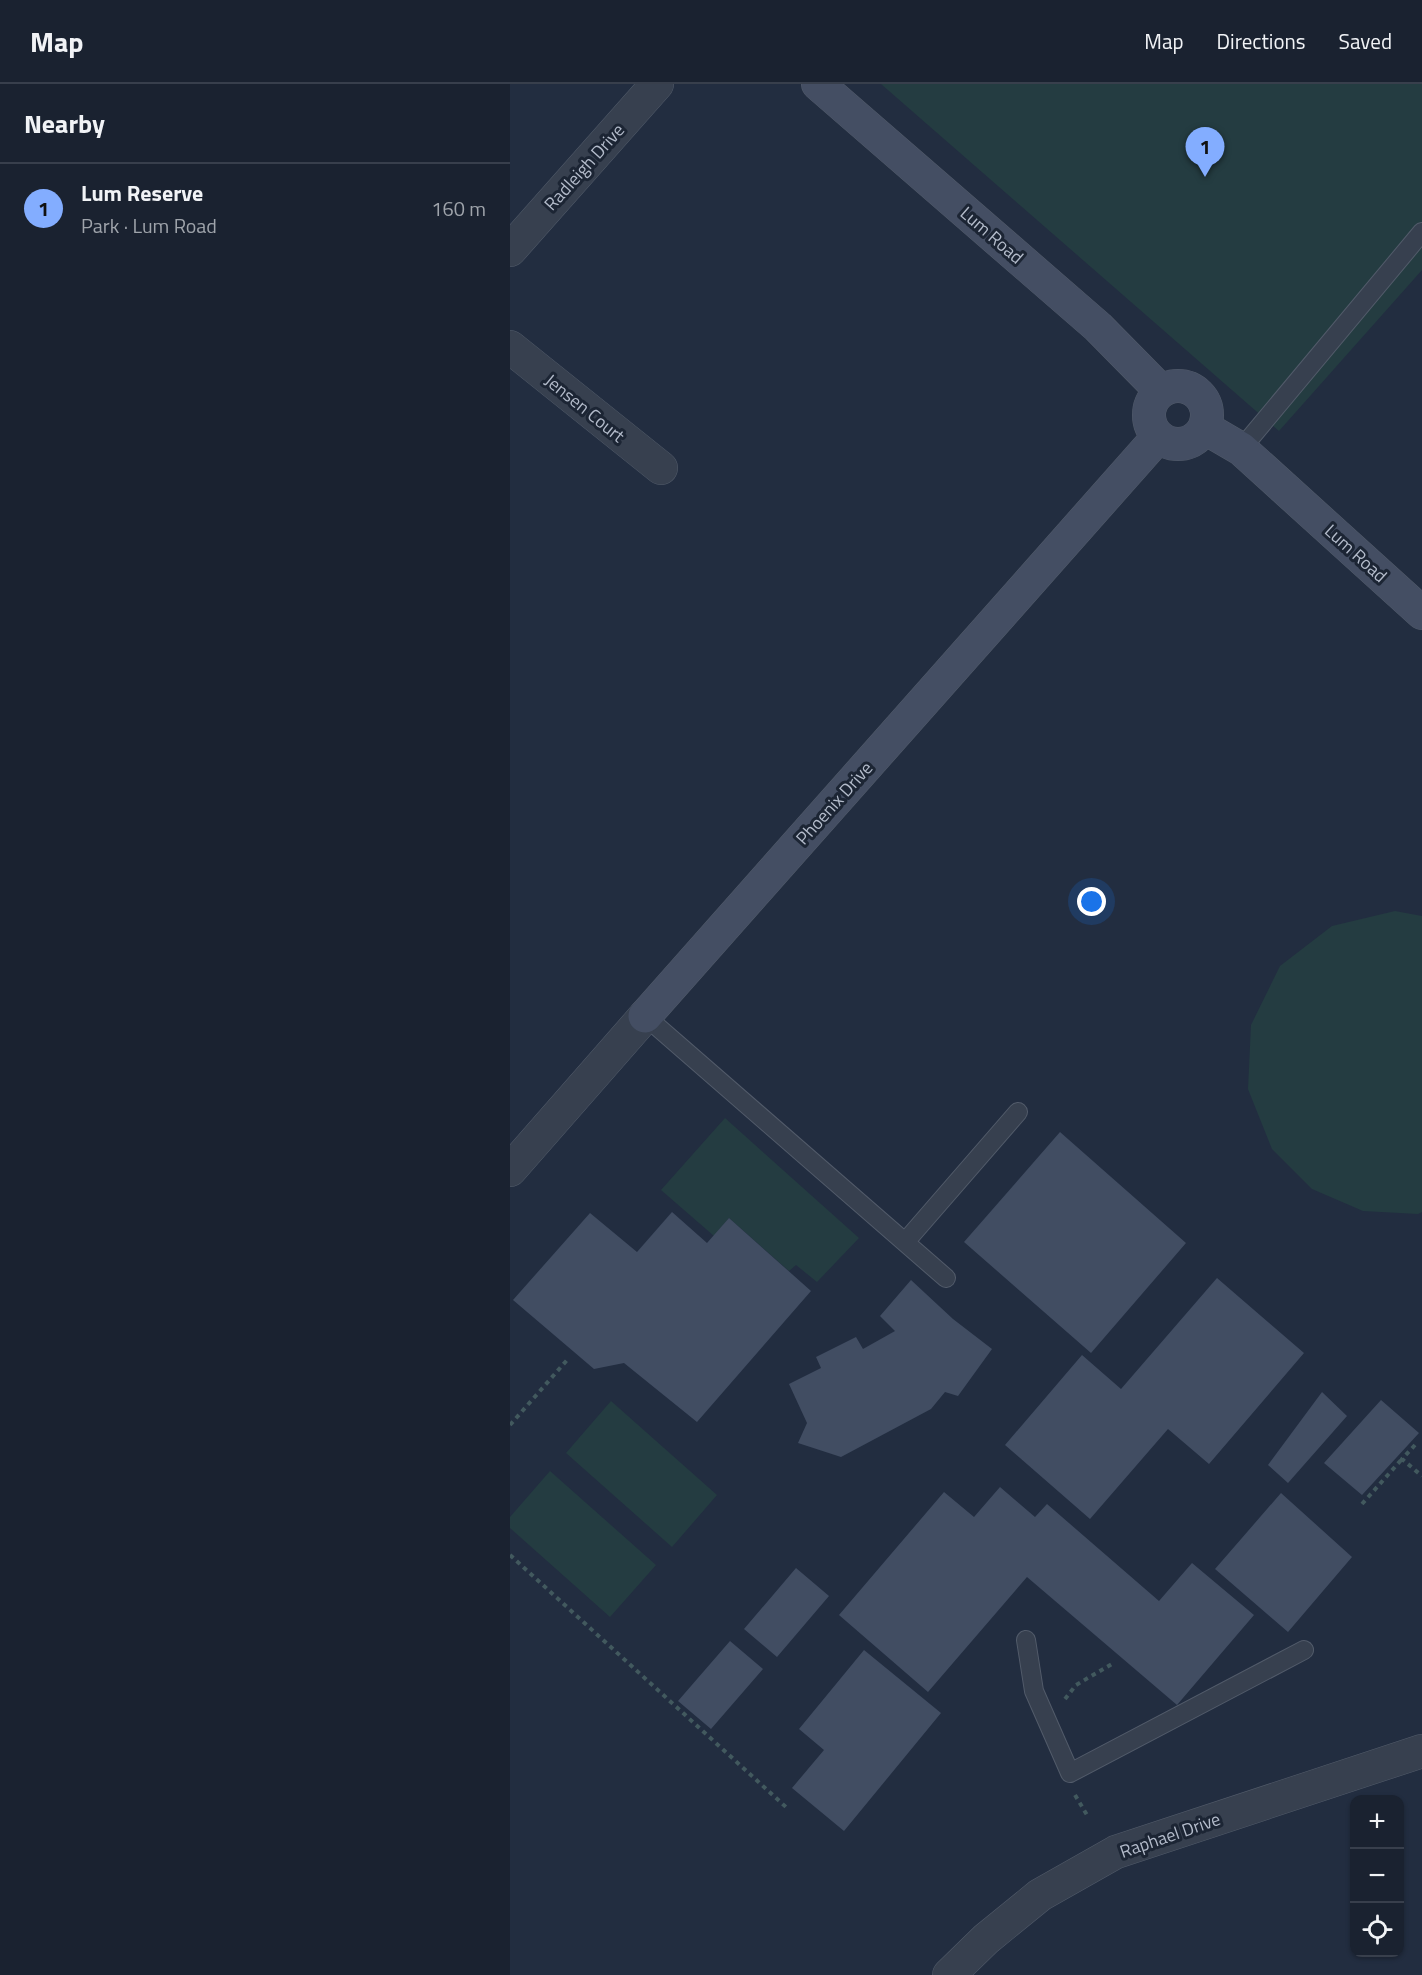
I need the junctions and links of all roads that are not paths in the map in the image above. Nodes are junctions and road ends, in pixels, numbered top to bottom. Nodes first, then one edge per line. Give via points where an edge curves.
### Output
1 (657, 84) edge
2 (818, 84) edge
3 (1422, 232) edge
4 (510, 250) edge
5 (510, 347) edge
6 (1161, 391) junction
7 (1205, 428) junction
8 (1158, 437) junction
9 (1241, 449) junction
10 (661, 468) dead end
11 (1422, 613) edge
12 (645, 1017) junction
13 (1018, 1112) dead end
14 (510, 1170) edge
15 (906, 1241) junction
16 (946, 1278) dead end
17 (1026, 1640) dead end
18 (1304, 1650) dead end
19 (1422, 1751) edge
20 (949, 1975) edge

1 - 4 street, Radleigh Drive
2 - 6 street, Lum Road via 1098,327
3 - 9 lane
5 - 10 street, Jensen Court
6 - 7 street via 1180,385 1197,392 1207,409
6 - 8 street via 1149,409 1152,429
7 - 8 street via 1190,442 1180,444
7 - 9 street, Lum Road
8 - 12 street, Phoenix Drive
9 - 11 street, Lum Road
12 - 14 street, Phoenix Drive
12 - 15 lane
13 - 15 lane
15 - 16 lane
17 - 18 lane via 1034,1691 1070,1773
19 - 20 street, Raphael Drive via 1116,1852 1040,1895

